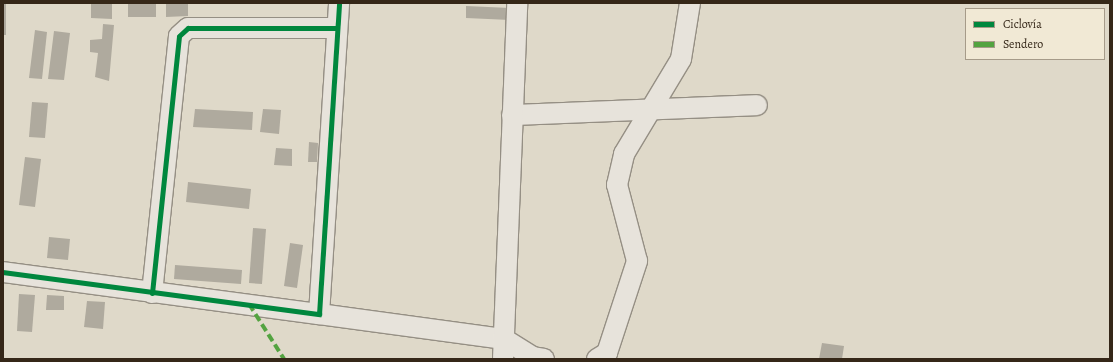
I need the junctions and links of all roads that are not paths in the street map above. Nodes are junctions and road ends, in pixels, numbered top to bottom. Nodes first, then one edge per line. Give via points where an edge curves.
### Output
1 (339, 3) edge
2 (517, 3) edge
3 (690, 3) edge
4 (337, 28) junction
5 (757, 106) dead end
6 (652, 109) junction
7 (512, 115) junction
8 (3, 272) edge
9 (152, 293) junction
10 (319, 314) junction
11 (504, 339) junction
12 (503, 359) edge
13 (544, 359) edge
14 (597, 359) edge

1 - 4 street
2 - 7 street
3 - 6 street via 681,59
4 - 9 street via 188,28 179,36
4 - 10 street
5 - 6 street
6 - 7 street
6 - 14 street via 624,154 618,186 637,261 607,353
7 - 11 street
8 - 9 street
9 - 10 street
10 - 11 street
11 - 12 street
11 - 13 street via 533,357

